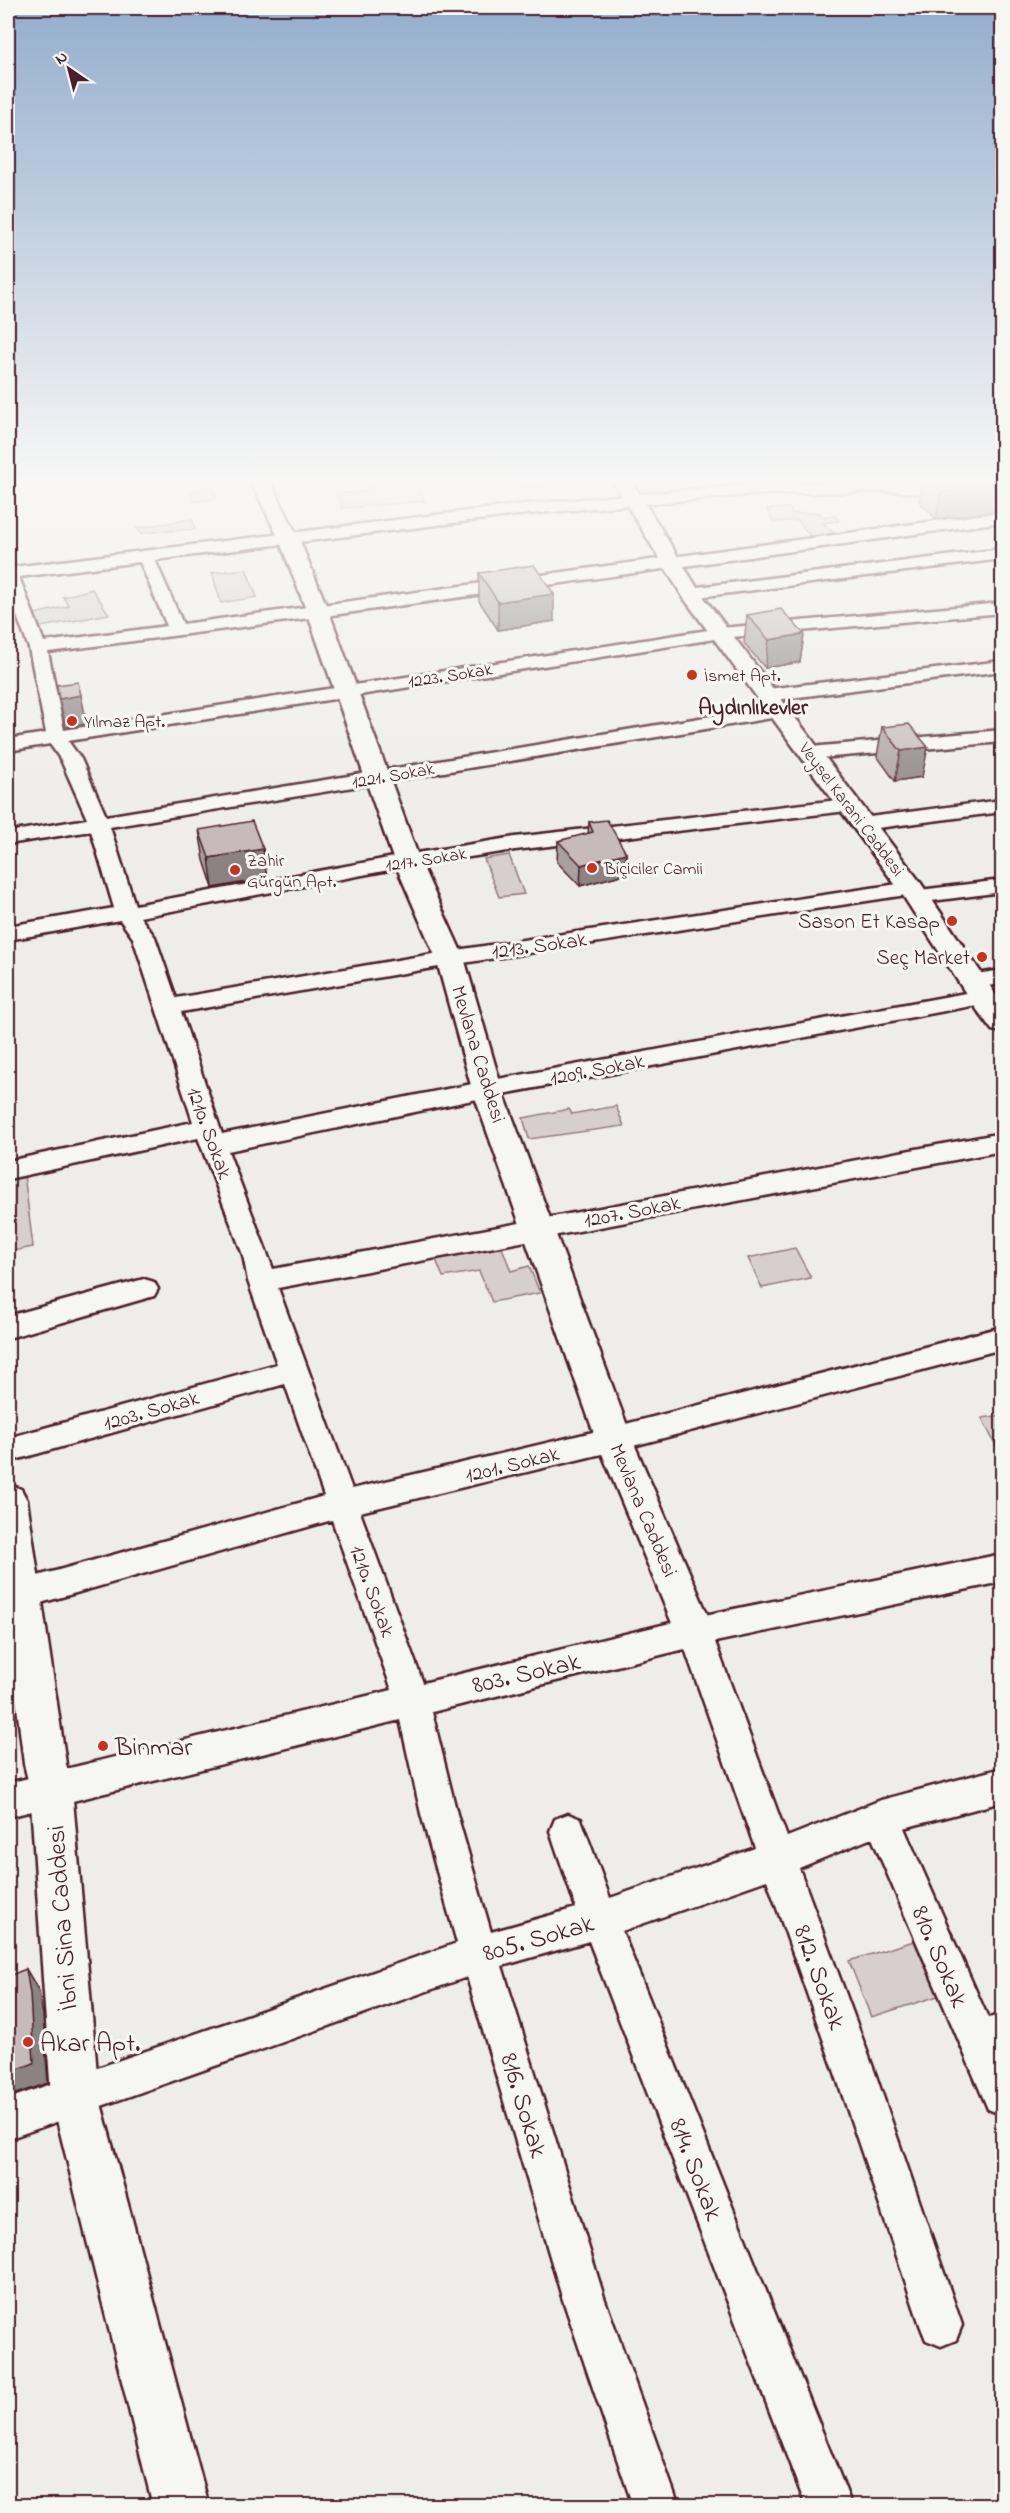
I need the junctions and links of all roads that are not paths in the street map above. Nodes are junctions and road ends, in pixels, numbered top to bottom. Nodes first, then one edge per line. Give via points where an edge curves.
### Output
1 (17, 594) edge
2 (162, 594) edge
3 (311, 594) edge
4 (448, 594) edge
5 (691, 594) edge
6 (318, 612) junction
7 (999, 613) edge
8 (177, 630) junction
9 (721, 633) junction
10 (38, 648) junction
11 (1002, 666) edge
12 (346, 692) junction
13 (773, 703) junction
14 (1002, 736) edge
15 (56, 739) junction
16 (8, 745) edge
17 (810, 753) junction
18 (376, 778) junction
19 (847, 805) junction
20 (1002, 806) edge
21 (99, 824) junction
22 (862, 824) junction
23 (8, 838) edge
24 (407, 861) junction
25 (1002, 886) edge
26 (914, 893) junction
27 (128, 914) junction
28 (8, 933) edge
29 (450, 958) junction
30 (1002, 977) edge
31 (977, 989) junction
32 (168, 1007) junction
33 (1002, 1023) edge
34 (487, 1089) junction
35 (210, 1136) junction
36 (1002, 1142) edge
37 (8, 1170) edge
38 (539, 1228) junction
39 (262, 1281) junction
40 (144, 1288) dead end
41 (8, 1327) edge
42 (1002, 1338) edge
43 (295, 1370) junction
44 (614, 1439) junction
45 (8, 1450) edge
46 (8, 1500) edge
47 (341, 1504) junction
48 (1002, 1568) edge
49 (23, 1594) junction
50 (695, 1632) junction
51 (412, 1700) junction
52 (1002, 1785) edge
53 (51, 1788) junction
54 (8, 1800) edge
55 (881, 1816) junction
56 (568, 1831) dead end
57 (778, 1858) junction
58 (599, 1920) junction
59 (479, 1954) junction
60 (990, 2037) edge
61 (1002, 2095) edge
62 (75, 2096) junction
63 (8, 2119) edge
64 (941, 2325) dead end
65 (181, 2505) edge
66 (656, 2505) edge
67 (829, 2505) edge

1 - 10 street, 1210. Sokak
2 - 8 street
3 - 6 street, Mevlana Caddesi
4 - 6 street
5 - 9 street, Veysel Karani Caddesi
6 - 8 street
6 - 12 street, Mevlana Caddesi
7 - 9 street, 1223. Sokak
8 - 10 street
9 - 12 street, 1223. Sokak
9 - 13 street, Veysel Karani Caddesi
10 - 15 street, 1210. Sokak
11 - 13 street, 1221. Sokak
12 - 15 street, 1223. Sokak
12 - 18 street, Mevlana Caddesi
13 - 17 street, Veysel Karani Caddesi
13 - 18 street, 1221. Sokak
14 - 17 street
15 - 16 street, 1223. Sokak
15 - 21 street, 1210. Sokak via 71,759
17 - 19 street, Veysel Karani Caddesi
18 - 21 street, 1221. Sokak
18 - 24 street, Mevlana Caddesi
19 - 22 street, Veysel Karani Caddesi
19 - 24 street, 1217. Sokak via 666,824
20 - 22 street
21 - 23 street, 1221. Sokak
21 - 27 street, 1210. Sokak
22 - 26 street, Veysel Karani Caddesi
24 - 27 street, 1217. Sokak
24 - 29 street, Mevlana Caddesi
25 - 26 street, 1213. Sokak
26 - 29 street, 1213. Sokak
26 - 31 street, Veysel Karani Caddesi
27 - 28 street, 1217. Sokak
27 - 32 street, 1210. Sokak via 144,937
29 - 32 street, 1213. Sokak
29 - 34 street, Mevlana Caddesi
30 - 31 street, 1209. Sokak
31 - 33 street, Veysel Karani Caddesi
31 - 34 street, 1209. Sokak
32 - 35 street, 1210. Sokak
34 - 35 street, 1209. Sokak
34 - 38 street, Mevlana Caddesi
35 - 37 street, 1209. Sokak
35 - 39 street, 1210. Sokak via 256,1255
36 - 38 street, 1207. Sokak
38 - 39 street, 1207. Sokak
38 - 44 street, Mevlana Caddesi
39 - 43 street, 1210. Sokak
40 - 41 street
42 - 44 street, 1201. Sokak
43 - 45 street, 1203. Sokak
43 - 47 street, 1210. Sokak
44 - 47 street, 1201. Sokak
44 - 50 street, Mevlana Caddesi
46 - 49 street, İbni Sina Caddesi
47 - 49 street, 1201. Sokak
47 - 51 street, 1210. Sokak
48 - 50 street, 803. Sokak
49 - 53 street, İbni Sina Caddesi
50 - 51 street, 803. Sokak
50 - 57 street, 812. Sokak
51 - 53 street, 803. Sokak
51 - 59 street, 816. Sokak
52 - 55 street, 805. Sokak
53 - 54 street, 803. Sokak
53 - 62 street, İbni Sina Caddesi
55 - 57 street, 805. Sokak
55 - 60 street, 810. Sokak
56 - 58 street, 814. Sokak
57 - 58 street, 805. Sokak
57 - 64 street, 812. Sokak
58 - 59 street, 805. Sokak
58 - 67 street, 814. Sokak
59 - 62 street, 805. Sokak
59 - 66 street, 816. Sokak via 584,2297
60 - 61 street, 810. Sokak
62 - 63 street, 805. Sokak
62 - 65 street, İbni Sina Caddesi

